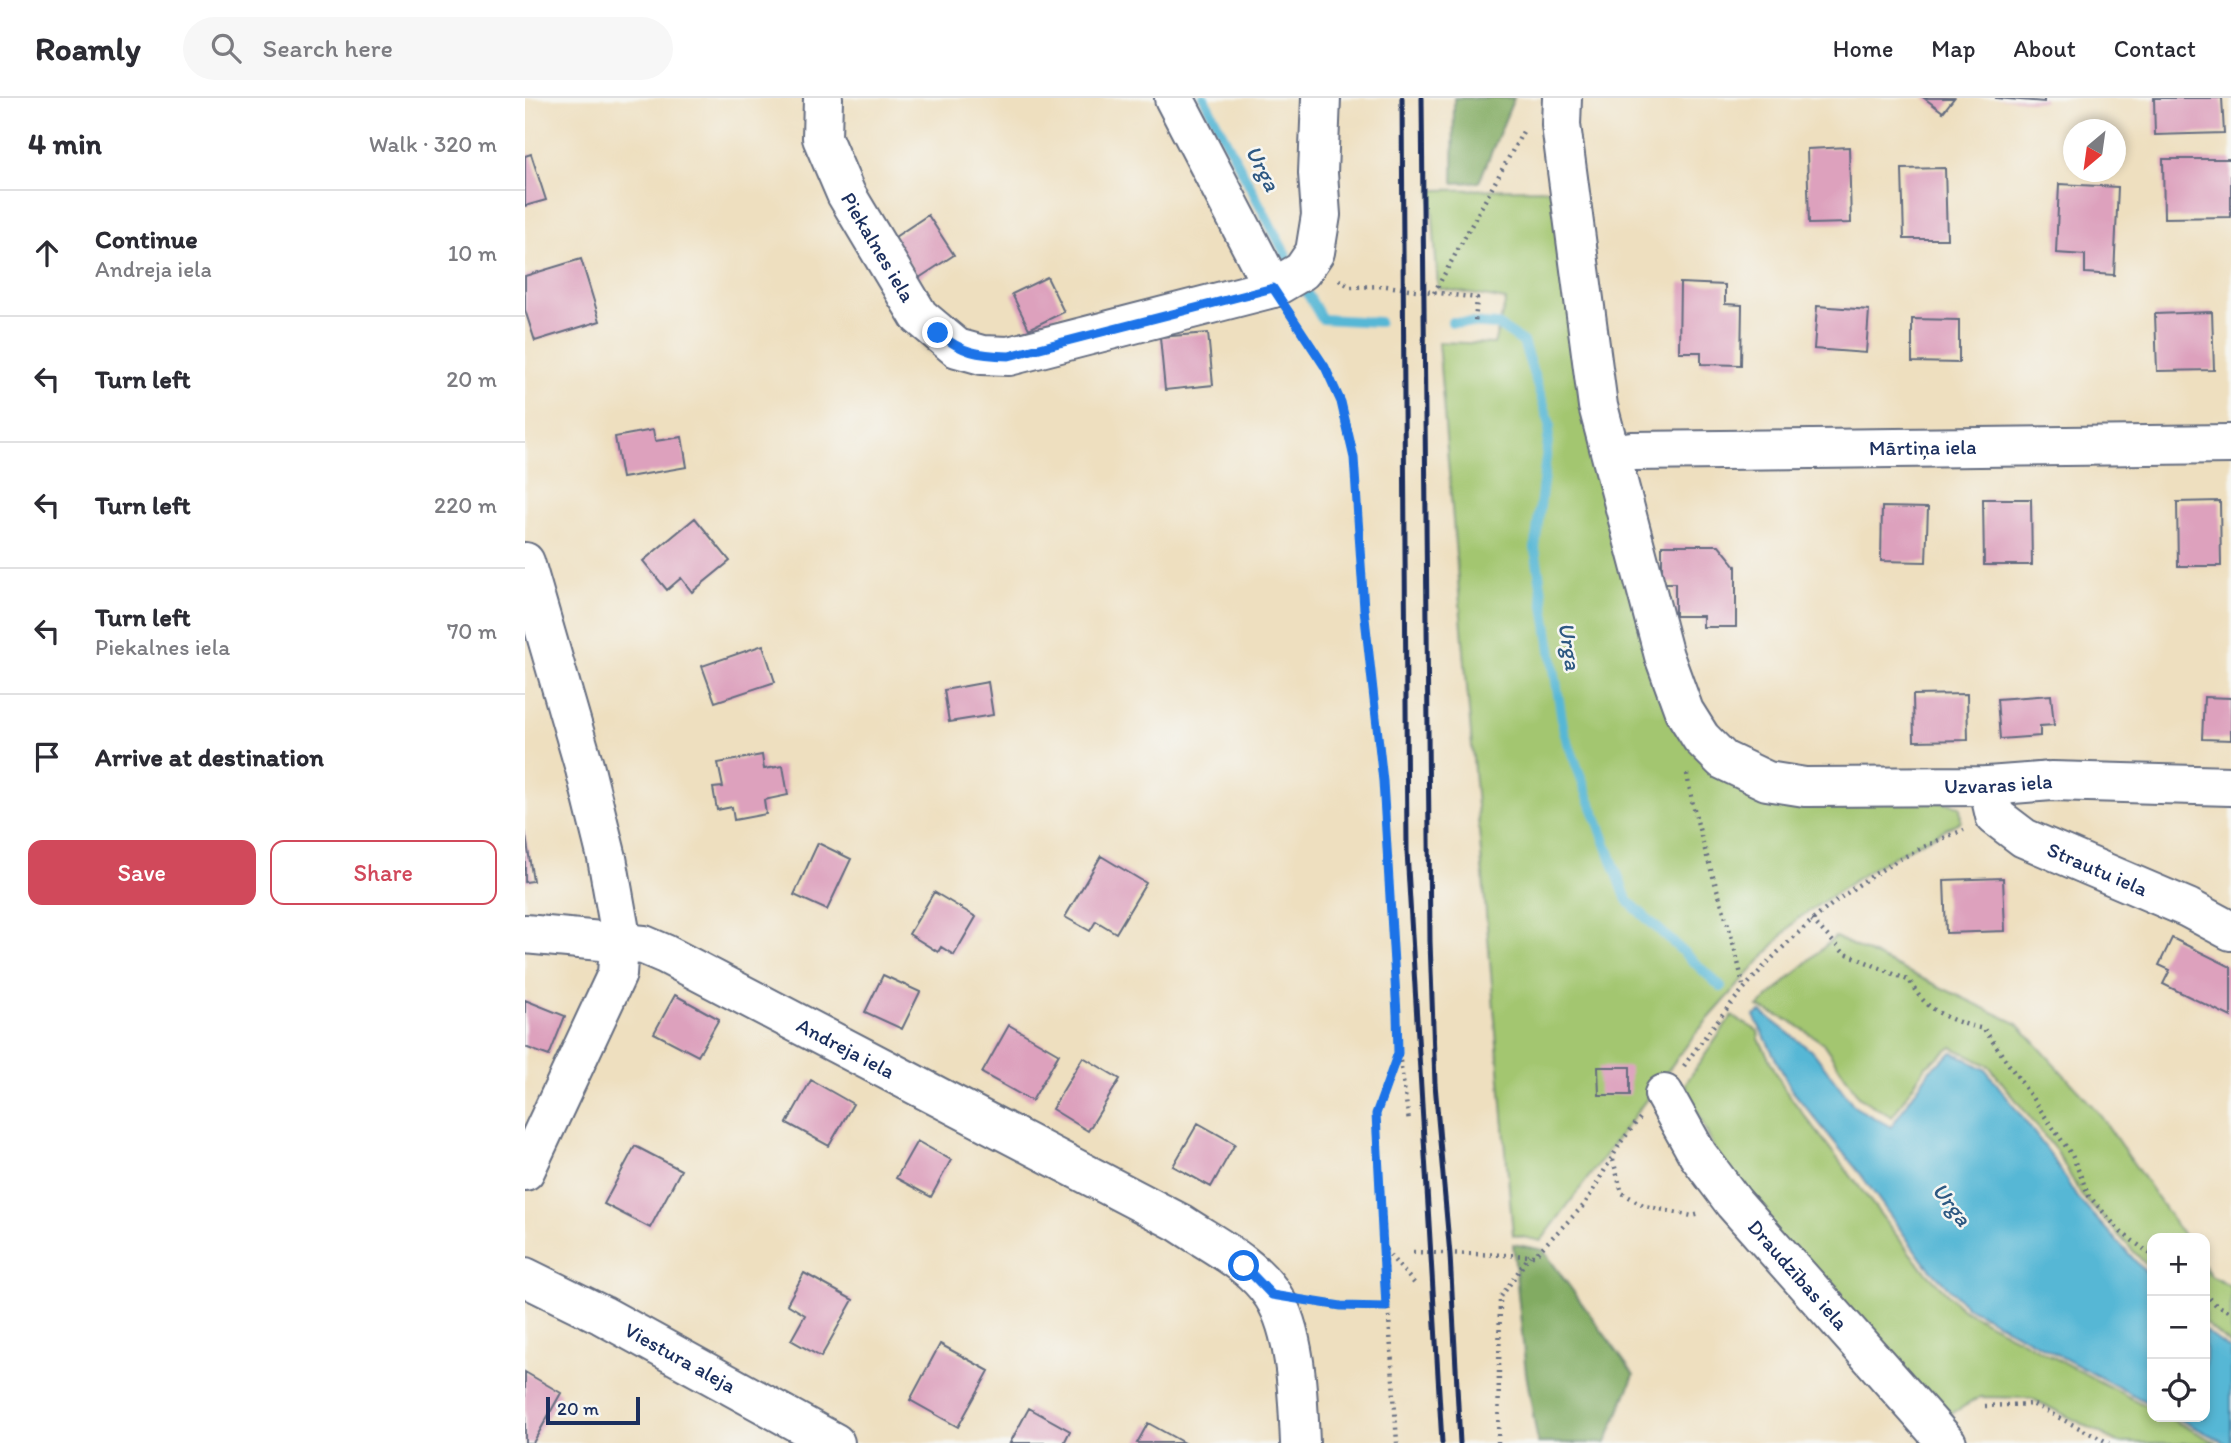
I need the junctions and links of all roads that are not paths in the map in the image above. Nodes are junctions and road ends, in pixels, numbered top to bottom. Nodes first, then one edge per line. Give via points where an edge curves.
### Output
1 (823, 98) edge
2 (1174, 98) edge
3 (1321, 98) edge
4 (1562, 98) edge
5 (1273, 288) junction
6 (2231, 444) edge
7 (1613, 454) junction
8 (525, 562) edge
9 (2231, 786) edge
10 (1992, 801) junction
11 (2231, 931) edge
12 (525, 934) edge
13 (620, 943) junction
14 (1664, 1094) dead end
15 (525, 1171) edge
16 (525, 1277) edge
17 (835, 1443) edge
18 (1300, 1443) edge
19 (1947, 1443) edge

1 - 5 street, Piekalnes iela via 822,138 846,194 919,316 957,348 1009,356
2 - 5 street
3 - 5 street, Piekalnes iela via 1321,215 1315,252 1303,271
4 - 7 street, Uzvaras iela via 1561,125 1589,348 1598,406
6 - 7 street, Mārtiņa iela
7 - 10 street, Uzvaras iela via 1664,656 1684,711 1723,760 1744,773 1805,787
8 - 13 street via 585,769 607,859
9 - 10 street, Uzvaras iela via 2052,781
10 - 11 street, Strautu iela via 2024,838
12 - 13 street, Andreja iela
13 - 15 street via 617,974
13 - 18 street, Andreja iela via 643,945 712,978 1180,1223 1244,1266 1272,1295 1282,1315 1295,1373
14 - 19 street, Draudzības iela via 1698,1155 1734,1203
16 - 17 street, Viestura aleja

